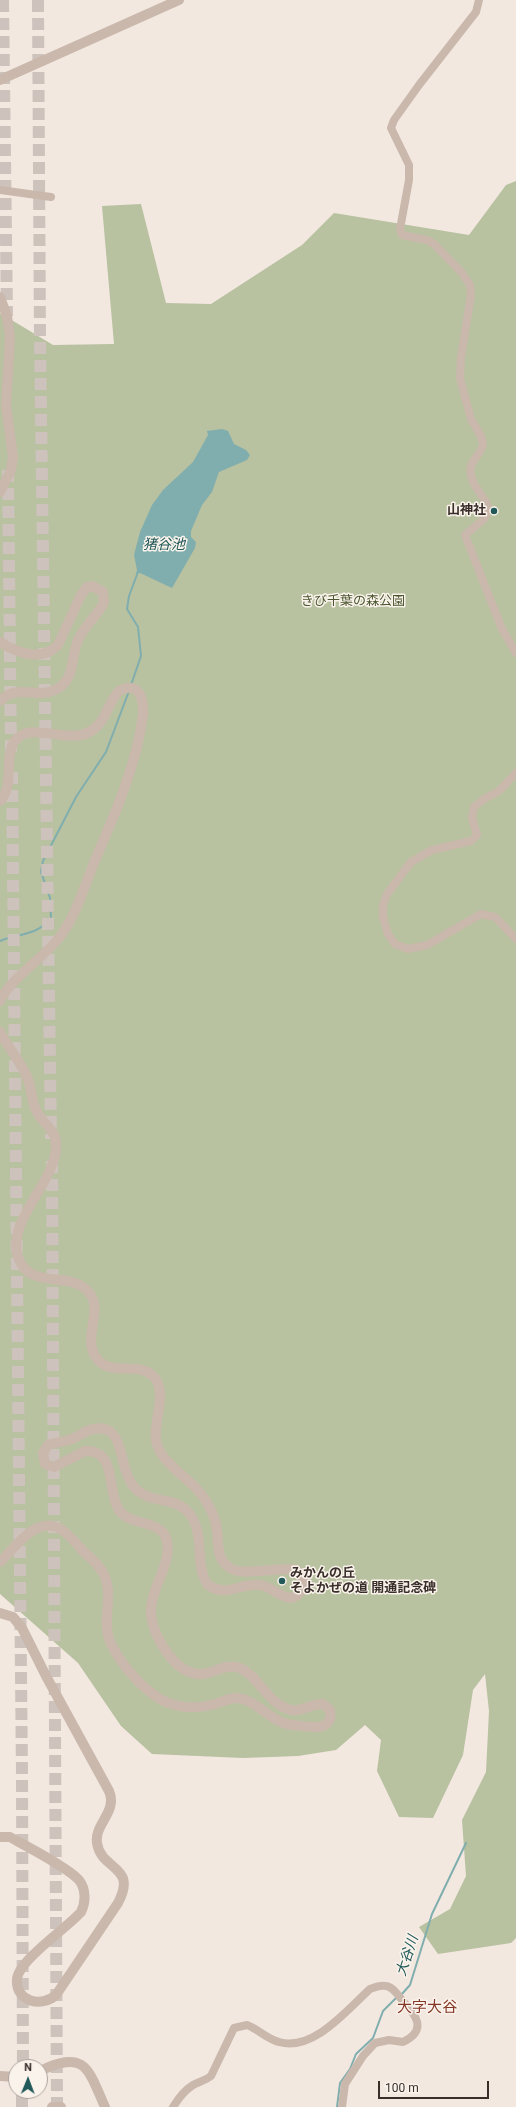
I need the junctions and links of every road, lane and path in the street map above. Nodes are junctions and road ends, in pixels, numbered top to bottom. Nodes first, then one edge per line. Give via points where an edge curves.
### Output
1 (179, 0) edge
2 (479, 0) edge
3 (0, 80) edge
4 (0, 190) edge
5 (51, 197) dead end
6 (0, 297) edge
7 (3, 400) edge
8 (0, 492) edge
9 (0, 642) edge
10 (516, 653) edge
11 (0, 701) edge
12 (516, 773) edge
13 (0, 801) edge
14 (516, 939) edge
15 (0, 1001) edge
16 (0, 1032) edge
17 (0, 1562) edge
18 (0, 1613) edge
19 (0, 1837) edge
20 (48, 2068) edge
21 (52, 2107) edge
22 (61, 2107) edge
23 (105, 2107) edge
24 (174, 2107) edge
25 (342, 2107) edge

1 - 3 street
2 - 10 street via 476,12 419,85 391,128 408,165 409,180 400,229 402,235 434,244 470,285 471,295 460,357 460,378 471,419 483,444 472,464 472,477 489,509 484,519 465,535 502,628
4 - 5 street
6 - 7 street via 7,316 10,337
7 - 8 street via 12,463
9 - 11 street via 32,655 46,654 61,640 83,591 92,586 103,592 102,606 77,640 72,671 65,682 52,691 17,691
12 - 14 street via 499,791 474,807 472,818 477,835 471,841 432,850 411,862 386,894 382,910 391,939 399,947 408,949 427,945 481,914 495,917
13 - 15 street via 7,786 10,751 20,736 34,733 78,736 87,734 101,722 119,691 129,689 140,693 143,699 143,713 132,769 74,914 53,945 9,988
16 - 17 street via 27,1078 36,1112 53,1131 56,1142 52,1163 18,1233 16,1248 19,1260 36,1276 75,1282 91,1294 95,1311 92,1347 93,1353 101,1363 114,1369 139,1369 154,1377 160,1395 156,1426 158,1448 165,1459 203,1495 214,1520 218,1550 225,1564 239,1571 298,1570 304,1582 301,1591 288,1598 260,1584 222,1591 207,1584 202,1574 199,1536 192,1518 178,1505 145,1495 133,1486 125,1473 119,1441 111,1432 99,1428 92,1429 74,1438 48,1445 43,1454 45,1464 54,1467 85,1450 101,1454 108,1462 112,1494 120,1511 134,1521 155,1526 164,1534 168,1550 153,1594 151,1616 170,1658 179,1667 195,1675 209,1674 226,1667 238,1667 284,1708 303,1710 323,1704 330,1710 330,1720 322,1727 288,1725 274,1719 252,1703 238,1698 208,1706 192,1707 169,1704 154,1695 125,1665 110,1639 106,1620 108,1588 103,1573 59,1528 46,1526 32,1530
18 - 19 street via 13,1617 22,1628 109,1791 112,1803 98,1832 97,1843 101,1854 124,1879 123,1892 118,1903 49,2001 34,2002 26,1999 18,1988 18,1975 29,1960 81,1912 84,1902 83,1888 74,1875 24,1844 10,1837
20 - 23 street via 66,2061 82,2066 92,2077
21 - 22 street
24 - 25 street via 177,2100 193,2085 206,2081 211,2076 234,2028 247,2025 279,2042 301,2043 316,2037 370,1989 386,1986 392,1989 413,2013 418,2027 416,2034 403,2042 389,2040 375,2043 363,2056 345,2084

